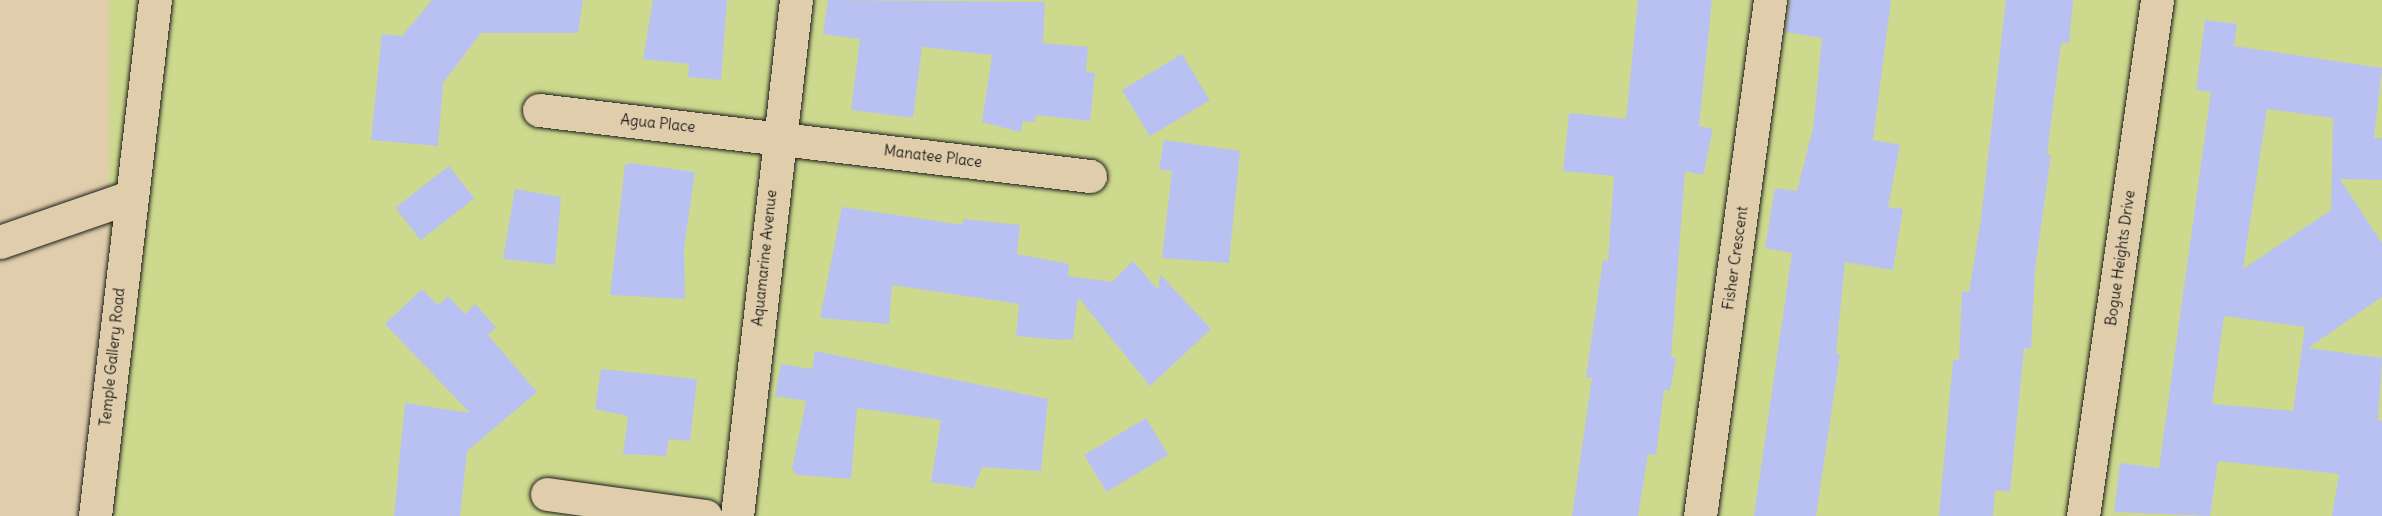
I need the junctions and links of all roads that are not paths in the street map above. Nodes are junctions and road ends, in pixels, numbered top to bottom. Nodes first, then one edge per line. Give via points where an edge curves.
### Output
1 (155, 0) edge
2 (796, 0) edge
3 (1770, 0) edge
4 (2157, 0) edge
5 (539, 110) dead end
6 (777, 136) junction
7 (1090, 176) dead end
8 (130, 197) junction
9 (0, 242) edge
10 (547, 494) dead end
11 (95, 516) edge
12 (705, 516) edge
13 (737, 516) edge
14 (1700, 516) edge
15 (2083, 516) edge

1 - 8 street, Temple Gallery Road
2 - 6 street, Aquamarine Avenue
3 - 14 street, Fisher Crescent
4 - 15 street, Bogue Heights Drive
5 - 6 street, Agua Place
6 - 7 street, Manatee Place
6 - 13 street, Aquamarine Avenue
8 - 9 street
8 - 11 street, Temple Gallery Road
10 - 12 street

